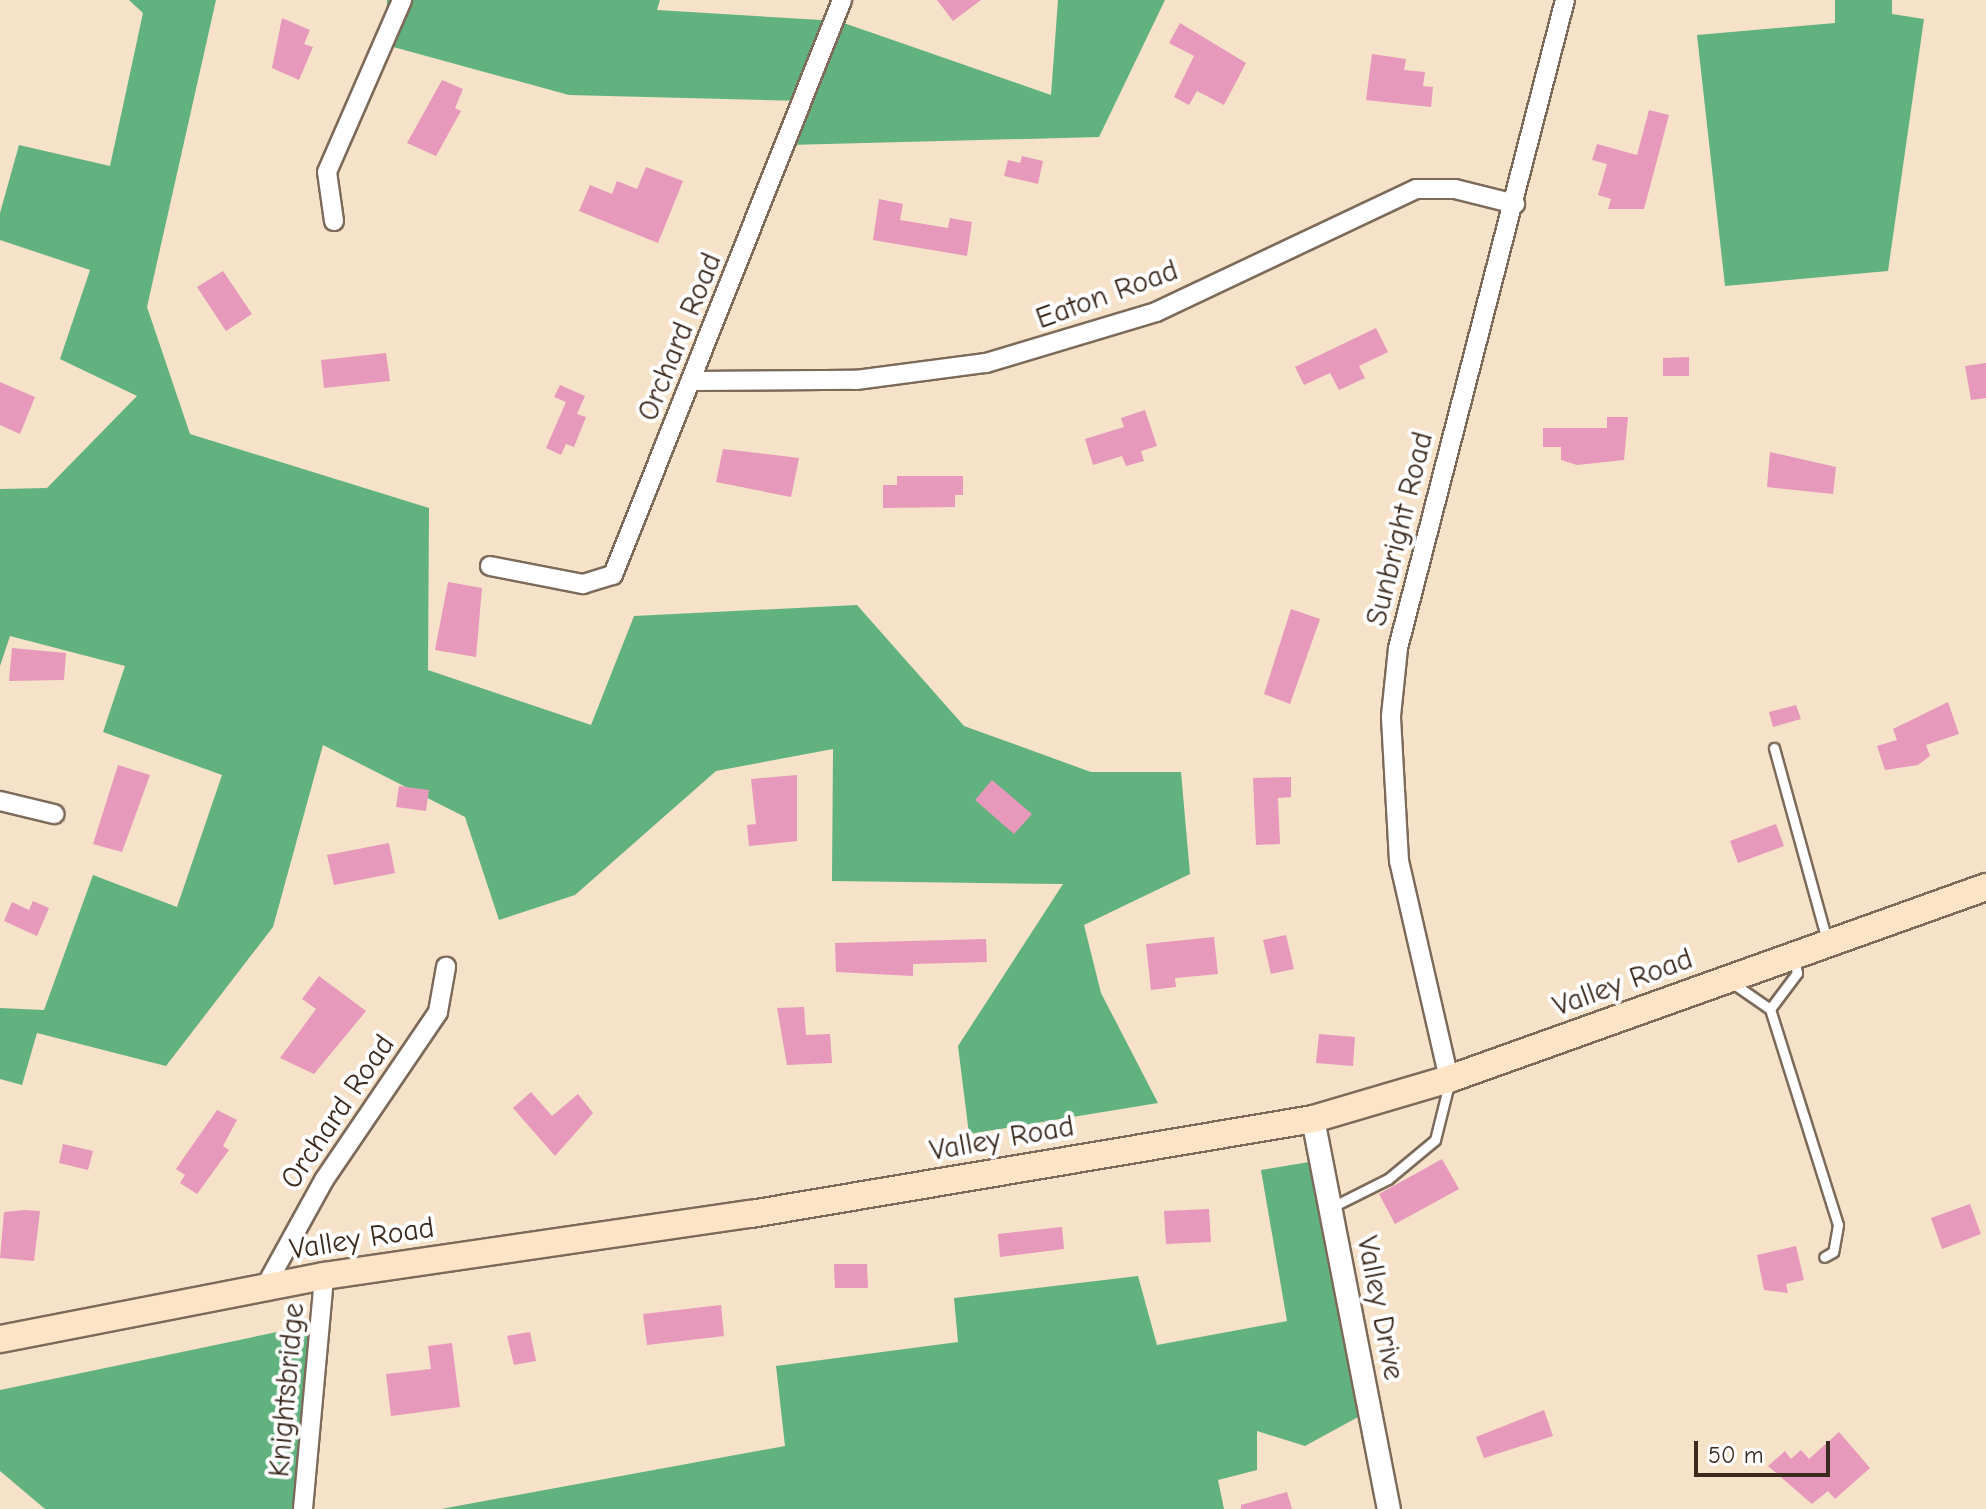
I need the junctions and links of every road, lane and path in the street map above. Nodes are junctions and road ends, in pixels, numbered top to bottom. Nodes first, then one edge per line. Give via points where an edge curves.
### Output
1 (402, 0) edge
2 (842, 0) edge
3 (1565, 0) edge
4 (1515, 204) junction
5 (334, 221) dead end
6 (694, 381) junction
7 (490, 566) dead end
8 (1774, 748) dead end
9 (0, 801) edge
10 (54, 814) dead end
11 (1986, 887) edge
12 (1828, 944) junction
13 (1794, 956) junction
14 (446, 967) dead end
15 (1729, 979) junction
16 (1770, 1009) junction
17 (1449, 1079) junction
18 (1313, 1119) junction
19 (1330, 1208) junction
20 (1824, 1257) dead end
21 (324, 1276) junction
22 (265, 1287) junction
23 (0, 1339) edge
24 (303, 1509) edge
25 (1389, 1509) edge

1 - 5 street via 327,172
2 - 6 street, Orchard Road
3 - 4 street, Sunbright Road
4 - 6 street, Eaton Road via 1455,189 1416,189 1156,312 986,363 856,380
4 - 17 street, Sunbright Road via 1413,573 1391,716 1399,861
6 - 7 street, Orchard Road via 613,575 583,584
8 - 12 lane
9 - 10 street
11 - 12 main road, Valley Road
12 - 13 main road, Valley Road
13 - 15 main road, Valley Road
13 - 16 lane via 1797,973
14 - 22 street, Orchard Road via 438,1012 324,1180
15 - 16 lane via 1740,995
15 - 17 main road, Valley Road
16 - 20 lane via 1838,1225 1833,1252
17 - 18 main road, Valley Road
17 - 19 lane via 1435,1140 1388,1179
18 - 19 street, Valley Drive
18 - 21 main road, Valley Road via 751,1214
19 - 25 street, Valley Drive
21 - 22 main road, Valley Road
21 - 24 street, Knightsbridge
22 - 23 main road, Valley Road

